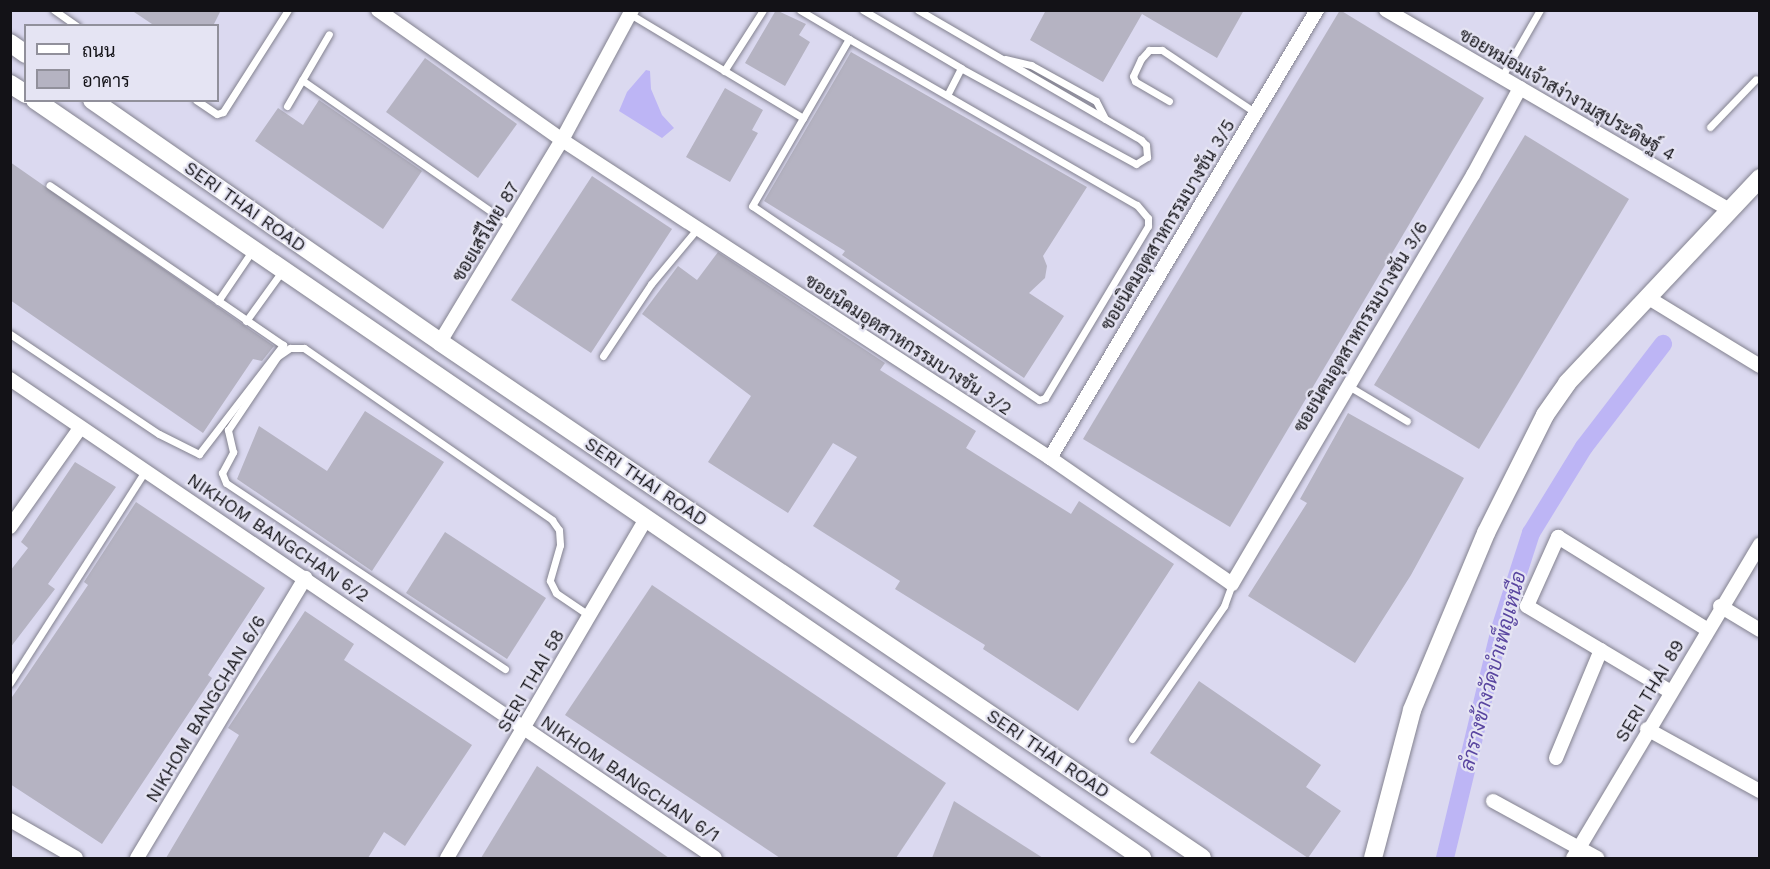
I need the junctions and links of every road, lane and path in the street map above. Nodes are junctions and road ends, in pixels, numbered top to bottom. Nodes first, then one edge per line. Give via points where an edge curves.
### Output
1 (54, 10) edge
2 (288, 10) edge
3 (378, 10) edge
4 (763, 10) edge
5 (801, 10) edge
6 (863, 10) edge
7 (918, 10) edge
8 (1317, 10) edge
9 (1386, 10) edge
10 (1540, 10) edge
11 (631, 12) edge
12 (74, 24) edge
13 (329, 34) dead end
14 (849, 39) junction
15 (10, 44) edge
16 (24, 53) edge
17 (961, 68) junction
18 (724, 71) junction
19 (1501, 78) junction
20 (1758, 78) edge
21 (302, 80) junction
22 (10, 84) edge
23 (1520, 88) junction
24 (24, 93) edge
25 (947, 95) junction
26 (1169, 101) dead end
27 (38, 102) edge
28 (95, 102) edge
29 (199, 102) edge
30 (287, 106) dead end
31 (1256, 112) junction
32 (803, 118) junction
33 (1710, 128) dead end
34 (562, 140) junction
35 (1760, 178) edge
36 (49, 185) dead end
37 (1729, 210) junction
38 (512, 226) junction
39 (697, 229) junction
40 (252, 251) junction
41 (282, 271) junction
42 (1647, 297) junction
43 (218, 301) junction
44 (246, 321) junction
45 (10, 334) edge
46 (440, 342) junction
47 (603, 356) dead end
48 (1760, 366) edge
49 (425, 368) junction
50 (10, 379) edge
51 (1347, 385) junction
52 (1407, 421) dead end
53 (80, 428) junction
54 (1050, 458) junction
55 (145, 471) junction
56 (645, 521) junction
57 (10, 527) edge
58 (1760, 544) edge
59 (306, 578) junction
60 (1232, 584) junction
61 (1720, 606) junction
62 (590, 616) junction
63 (1708, 630) junction
64 (1760, 630) edge
65 (1601, 650) junction
66 (505, 669) dead end
67 (10, 683) edge
68 (1671, 692) junction
69 (525, 728) junction
70 (1647, 729) junction
71 (1132, 739) dead end
72 (1556, 758) dead end
73 (1760, 791) edge
74 (1493, 801) dead end
75 (10, 820) edge
76 (1576, 853) edge
77 (76, 858) edge
78 (137, 858) edge
79 (447, 858) edge
80 (716, 858) edge
81 (1142, 858) edge
82 (1202, 858) edge
83 (1373, 858) edge
84 (1597, 858) edge

1 - 12 lane
2 - 29 lane via 223,112 218,114
3 - 34 street, ซอยนิคมอุตสาหกรรมบางชัน 3/2
4 - 18 lane
5 - 14 lane
6 - 17 lane
7 - 17 lane via 1002,59 1018,59 1096,101 1105,119 1146,145 1148,152 1143,162 1136,164
8 - 31 street, ซอยนิคมอุตสาหกรรมบางชัน 3/5
9 - 19 street, ซอยหม่อมเจ้าสง่างามสุประดิษฐ์ 4
10 - 19 lane
11 - 18 lane
11 - 34 street, ซอยเสรีไทย 87
13 - 21 lane
14 - 25 lane
14 - 32 lane
15 - 16 main road
17 - 25 lane
18 - 32 lane
19 - 23 street, ซอยหม่อมเจ้าสง่างามสุประดิษฐ์ 4
20 - 33 lane
21 - 30 lane
21 - 38 lane
22 - 24 main road
23 - 37 street, ซอยหม่อมเจ้าสง่างามสุประดิษฐ์ 4
23 - 51 street, ซอยนิคมอุตสาหกรรมบางชัน 3/6 via 1473,175
25 - 32 lane via 1137,205 1148,218 1148,226 1049,393 1039,400 752,206
26 - 31 lane via 1135,81 1140,59 1149,50 1162,50
27 - 40 main road, SERI THAI ROAD
28 - 46 main road, SERI THAI ROAD
31 - 54 street, ซอยนิคมอุตสาหกรรมบางชัน 3/5
34 - 38 street, ซอยเสรีไทย 87
34 - 39 street, ซอยนิคมอุตสาหกรรมบางชัน 3/2
35 - 37 main road
36 - 43 lane
37 - 42 main road
38 - 46 street, ซอยเสรีไทย 87
39 - 47 lane via 651,285
39 - 54 street, ซอยนิคมอุตสาหกรรมบางชัน 3/2
40 - 41 main road, SERI THAI ROAD
40 - 43 lane
41 - 44 lane
41 - 49 main road, SERI THAI ROAD
42 - 48 street
42 - 83 main road via 1567,383 1545,414 1486,533 1412,710
43 - 44 lane
44 - 45 lane via 283,345 199,454 159,434
46 - 49 main road
46 - 82 main road, SERI THAI ROAD
49 - 56 main road, SERI THAI ROAD
50 - 53 street, NIKHOM BANGCHAN 6/2
51 - 52 lane
51 - 60 street, ซอยนิคมอุตสาหกรรมบางชัน 3/6
53 - 55 street, NIKHOM BANGCHAN 6/2
53 - 57 street
54 - 60 street, ซอยนิคมอุตสาหกรรมบางชัน 3/2
55 - 59 street, NIKHOM BANGCHAN 6/2
55 - 67 lane
56 - 62 street, SERI THAI 58
56 - 81 main road, SERI THAI ROAD
58 - 61 street, SERI THAI 89
59 - 69 street, NIKHOM BANGCHAN 6/2
59 - 78 street, NIKHOM BANGCHAN 6/6
60 - 71 lane via 1224,606
61 - 63 street, SERI THAI 89
61 - 64 street
62 - 66 lane via 556,593 550,581 560,545 559,530 552,520 304,348 290,348 277,357 228,430 233,452 222,473 226,483
62 - 69 street, SERI THAI 58
63 - 65 street via 1558,537 1527,606
63 - 68 street, SERI THAI 89
65 - 68 street
65 - 72 street
68 - 70 street, SERI THAI 89
69 - 79 street, SERI THAI 58
69 - 80 street, NIKHOM BANGCHAN 6/1
70 - 73 street
70 - 76 street, SERI THAI 89
74 - 76 street
75 - 77 street
76 - 84 street

